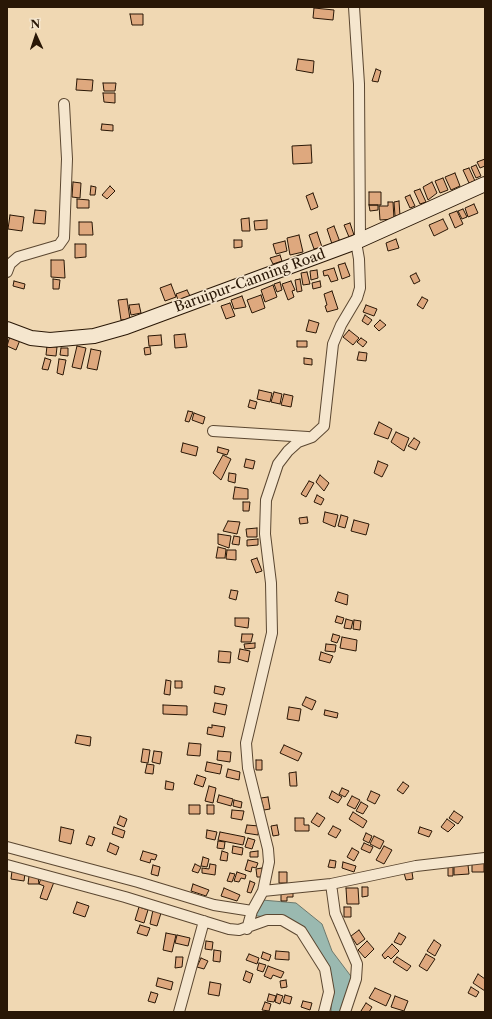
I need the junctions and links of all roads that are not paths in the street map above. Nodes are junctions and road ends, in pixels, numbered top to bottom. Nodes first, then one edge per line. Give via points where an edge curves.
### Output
1 (354, 7) edge
2 (64, 104) dead end
3 (485, 184) edge
4 (358, 241) junction
5 (7, 272) edge
6 (7, 329) edge
7 (213, 431) dead end
8 (312, 437) junction
9 (7, 847) edge
10 (485, 858) edge
11 (7, 865) edge
12 (331, 884) junction
13 (263, 891) junction
14 (252, 911) junction
15 (204, 921) junction
16 (247, 929) junction
17 (179, 1012) edge
18 (324, 1012) edge
19 (345, 1012) edge

1 - 4 street via 358,84
2 - 5 street via 67,159 64,238 59,245 18,257 10,264
3 - 4 main road, Baruipur-Canning Road
4 - 6 main road, Baruipur-Canning Road via 126,327 94,336 50,340 31,338
4 - 8 street via 360,288 333,344 326,419 324,426
7 - 8 street
8 - 13 street via 298,442 278,464 266,500 265,534 271,583 272,633 246,743 248,768 268,848 269,862
9 - 14 street via 214,905
10 - 12 street via 416,866
11 - 15 street
12 - 13 street
12 - 19 street via 335,913 357,964 356,979
13 - 14 street
14 - 16 street
15 - 16 street via 229,929
15 - 17 street
16 - 18 street via 274,919 282,920 301,931 327,976 329,992

